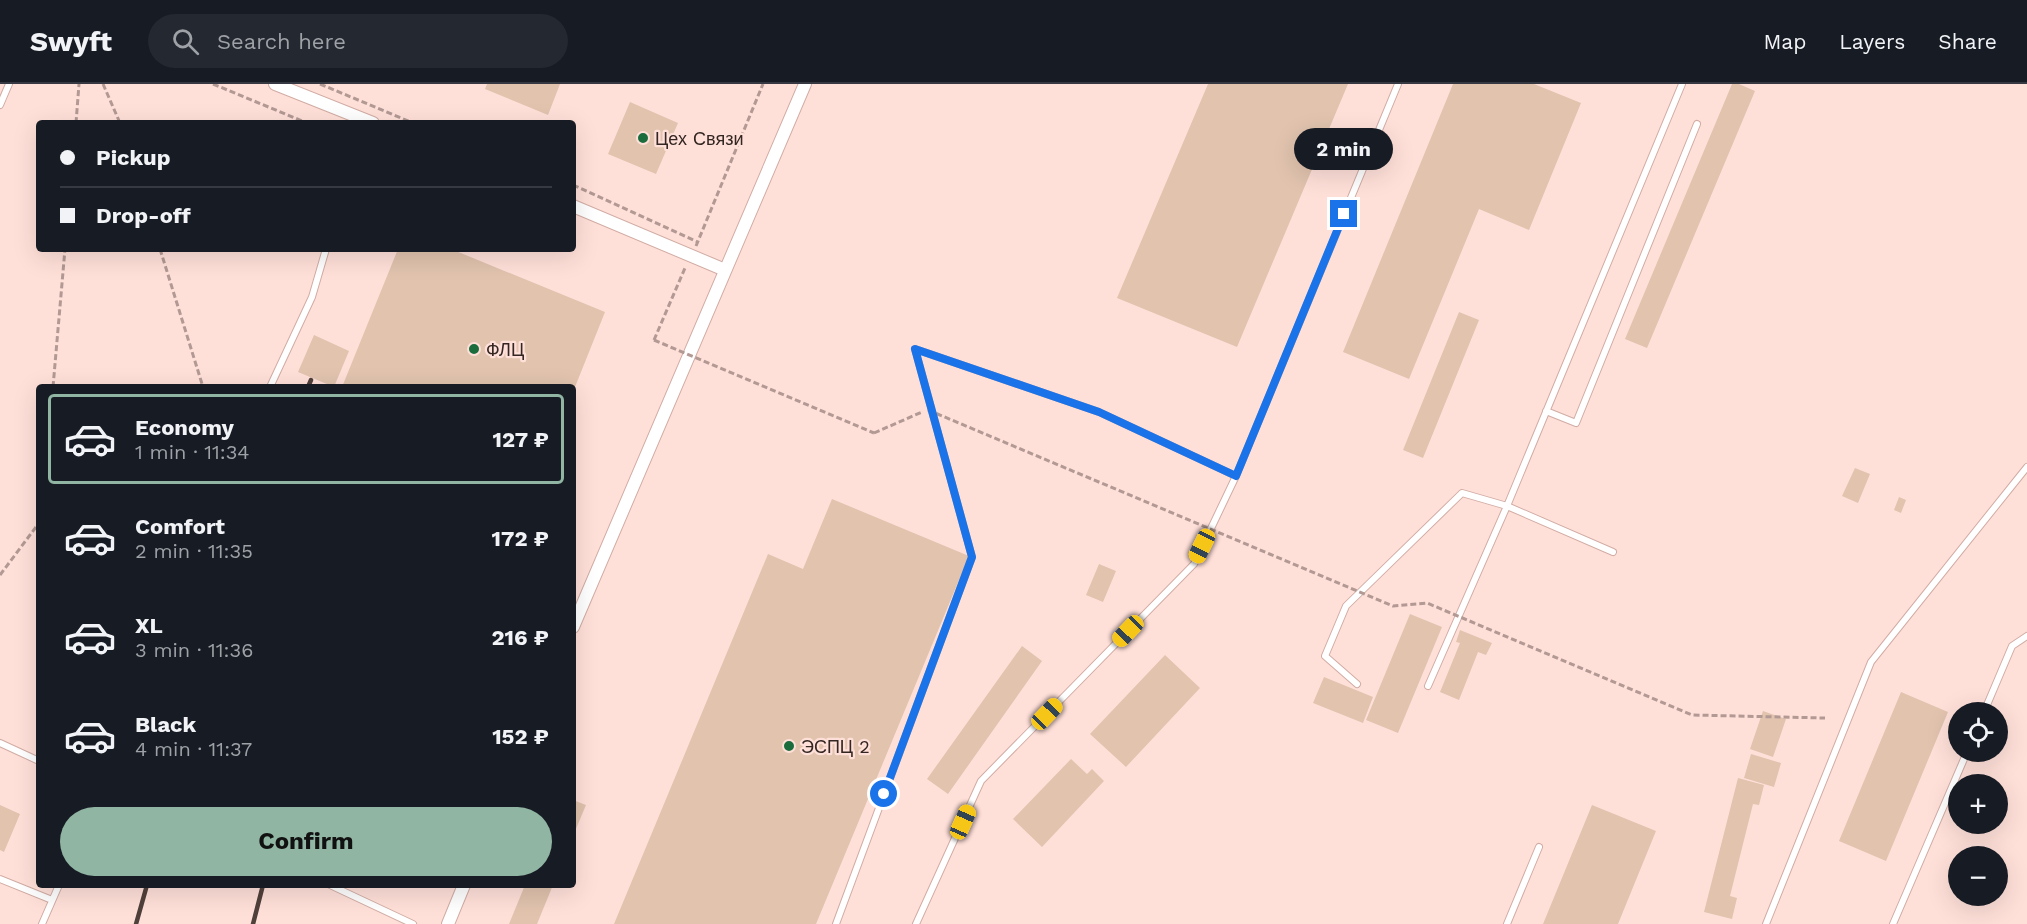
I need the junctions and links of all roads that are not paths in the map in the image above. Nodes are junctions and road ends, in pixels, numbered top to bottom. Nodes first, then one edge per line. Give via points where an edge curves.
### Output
1 (9, 84) edge
2 (275, 84) edge
3 (805, 84) edge
4 (1398, 84) edge
5 (1682, 84) edge
6 (0, 105) edge
7 (360, 120) edge
8 (1697, 124) dead end
9 (576, 207) edge
10 (325, 252) edge
11 (725, 270) junction
12 (271, 384) edge
13 (1546, 411) junction
14 (2027, 467) edge
15 (1236, 476) junction
16 (1507, 506) junction
17 (1614, 552) dead end
18 (576, 620) edge
19 (2027, 636) edge
20 (1357, 684) dead end
21 (1428, 686) dead end
22 (1988, 702) edge
23 (0, 742) edge
24 (36, 760) edge
25 (1963, 762) edge
26 (1539, 847) dead end
27 (0, 879) edge
28 (57, 888) edge
29 (336, 888) edge
30 (463, 888) edge
31 (52, 900) junction
32 (42, 924) edge
33 (412, 924) edge
34 (448, 924) edge
35 (836, 924) edge
36 (916, 924) edge
37 (1507, 924) edge
38 (1766, 924) edge
39 (1893, 924) edge

1 - 6 lane
2 - 7 street
3 - 11 street
4 - 15 lane
5 - 13 lane
8 - 13 lane via 1576,423
9 - 11 street
10 - 12 lane via 312,297
11 - 18 street
13 - 16 lane
14 - 38 lane via 1870,662
15 - 35 lane via 1099,412 915,349 972,557
15 - 36 lane via 1194,564 981,781
16 - 17 lane
16 - 20 lane via 1462,493 1346,606 1325,656
16 - 21 lane
19 - 22 lane via 2012,646
23 - 24 lane
25 - 39 lane
26 - 37 lane
27 - 31 lane
28 - 31 lane
29 - 33 lane
30 - 34 street
31 - 32 lane

